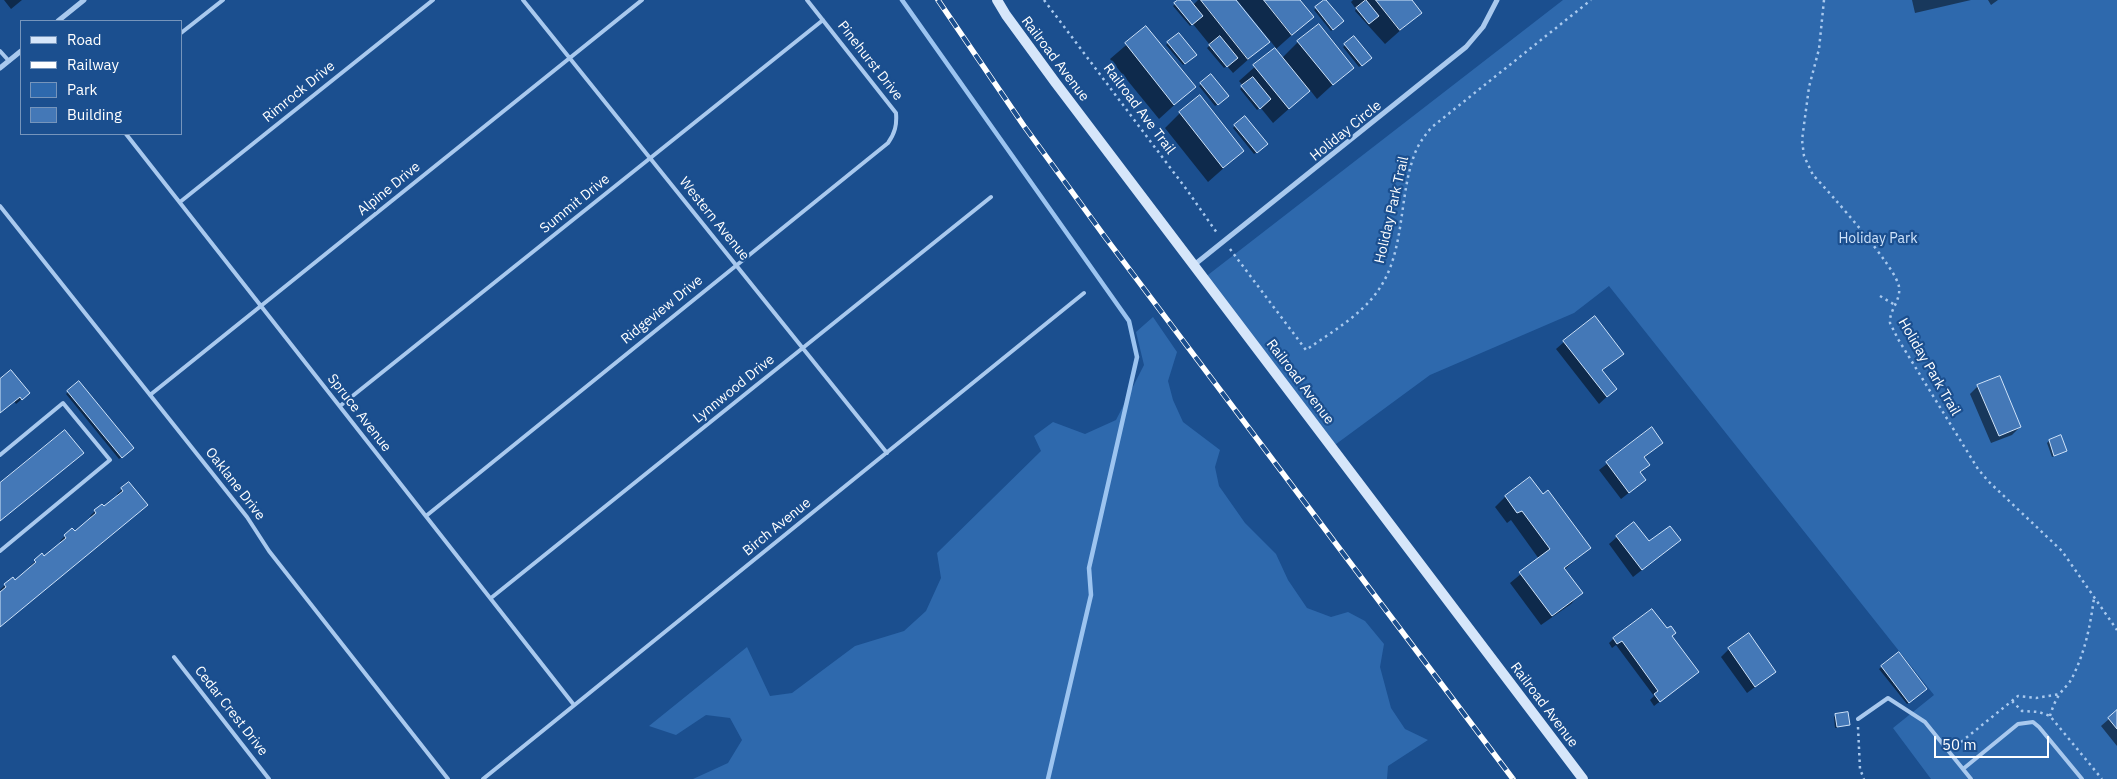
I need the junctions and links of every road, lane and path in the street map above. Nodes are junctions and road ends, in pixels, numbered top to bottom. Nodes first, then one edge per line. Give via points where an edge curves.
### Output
1 (84, 0) edge
2 (223, 0) edge
3 (433, 0) edge
4 (523, 0) edge
5 (642, 0) edge
6 (807, 0) edge
7 (997, 0) edge
8 (1044, 0) edge
9 (1497, 0) edge
10 (1591, 0) edge
11 (1824, 0) edge
12 (59, 20) edge
13 (823, 20) junction
14 (182, 32) edge
15 (0, 51) edge
16 (20, 52) edge
17 (570, 58) junction
18 (9, 61) junction
19 (0, 68) edge
20 (896, 113) joint
21 (127, 135) edge
22 (650, 158) junction
23 (991, 197) dead end
24 (180, 202) junction
25 (0, 206) edge
26 (1216, 232) dead end
27 (1230, 249) dead end
28 (736, 264) junction
29 (1194, 265) junction
30 (1084, 293) dead end
31 (1880, 296) dead end
32 (1895, 305) junction
33 (261, 306) junction
34 (803, 348) junction
35 (150, 394) junction
36 (340, 406) junction
37 (887, 452) junction
38 (0, 455) edge
39 (426, 516) junction
40 (0, 551) edge
41 (2094, 596) junction
42 (491, 598) junction
43 (2117, 630) edge
44 (174, 657) dead end
45 (2060, 694) junction
46 (2012, 701) junction
47 (574, 705) junction
48 (2050, 716) junction
49 (1858, 719) joint
50 (1949, 752) junction
51 (1963, 769) junction
52 (269, 779) edge
53 (448, 779) edge
54 (483, 779) edge
55 (1583, 779) edge
56 (1864, 779) edge
57 (1971, 779) edge
58 (2082, 779) edge
59 (2102, 779) edge

1 - 12 street
2 - 14 lane
3 - 24 lane, Rimrock Drive
4 - 17 lane, Western Avenue
5 - 17 lane, Alpine Drive
6 - 13 lane, Pinehurst Drive
7 - 29 main road, Railroad Avenue
8 - 26 path, Railroad Ave Trail
9 - 29 street, Holiday Circle via 1483,27 1466,47
10 - 27 path, Holiday Park Trail via 1432,127 1421,141 1413,160 1390,267 1378,292 1353,316 1306,350
11 - 32 path, Holiday Park Trail via 1819,49 1809,87 1802,140 1804,156 1813,175 1891,269 1899,286
13 - 20 lane, Pinehurst Drive
13 - 22 lane, Summit Drive
15 - 18 lane
16 - 18 street
17 - 22 lane, Western Avenue
17 - 33 lane, Alpine Drive
18 - 19 street
20 - 28 lane, Ridgeview Drive via 894,135 888,143
21 - 24 lane, Spruce Avenue
22 - 28 lane, Western Avenue
22 - 36 lane, Summit Drive
23 - 34 lane, Lynnwood Drive
24 - 33 lane, Spruce Avenue
25 - 35 lane, Oaklane Drive
28 - 34 lane, Western Avenue
28 - 39 lane, Ridgeview Drive
29 - 55 main road, Railroad Avenue
30 - 37 lane, Birch Avenue
31 - 32 path
32 - 41 path, Holiday Park Trail via 1889,318 1894,331 1970,457 1988,481 2062,551
33 - 35 lane, Alpine Drive
33 - 36 lane, Spruce Avenue
34 - 37 lane, Western Avenue
34 - 42 lane, Lynnwood Drive
35 - 53 lane, Oaklane Drive
36 - 39 lane, Spruce Avenue
37 - 47 lane, Birch Avenue
38 - 40 lane via 63,403 110,460
39 - 42 lane, Spruce Avenue
41 - 43 path, Holiday Park Trail
41 - 45 path via 2091,628 2084,653 2070,682
42 - 47 lane, Spruce Avenue
44 - 52 lane, Cedar Crest Drive
45 - 46 path via 2036,698 2018,696
45 - 48 path
46 - 48 path via 2022,711
46 - 50 path
47 - 54 lane, Birch Avenue
48 - 59 path
49 - 50 lane via 1888,698 1925,722
49 - 56 path via 1860,769
50 - 51 lane
51 - 57 lane
51 - 58 lane via 2018,724 2033,722 2040,726

